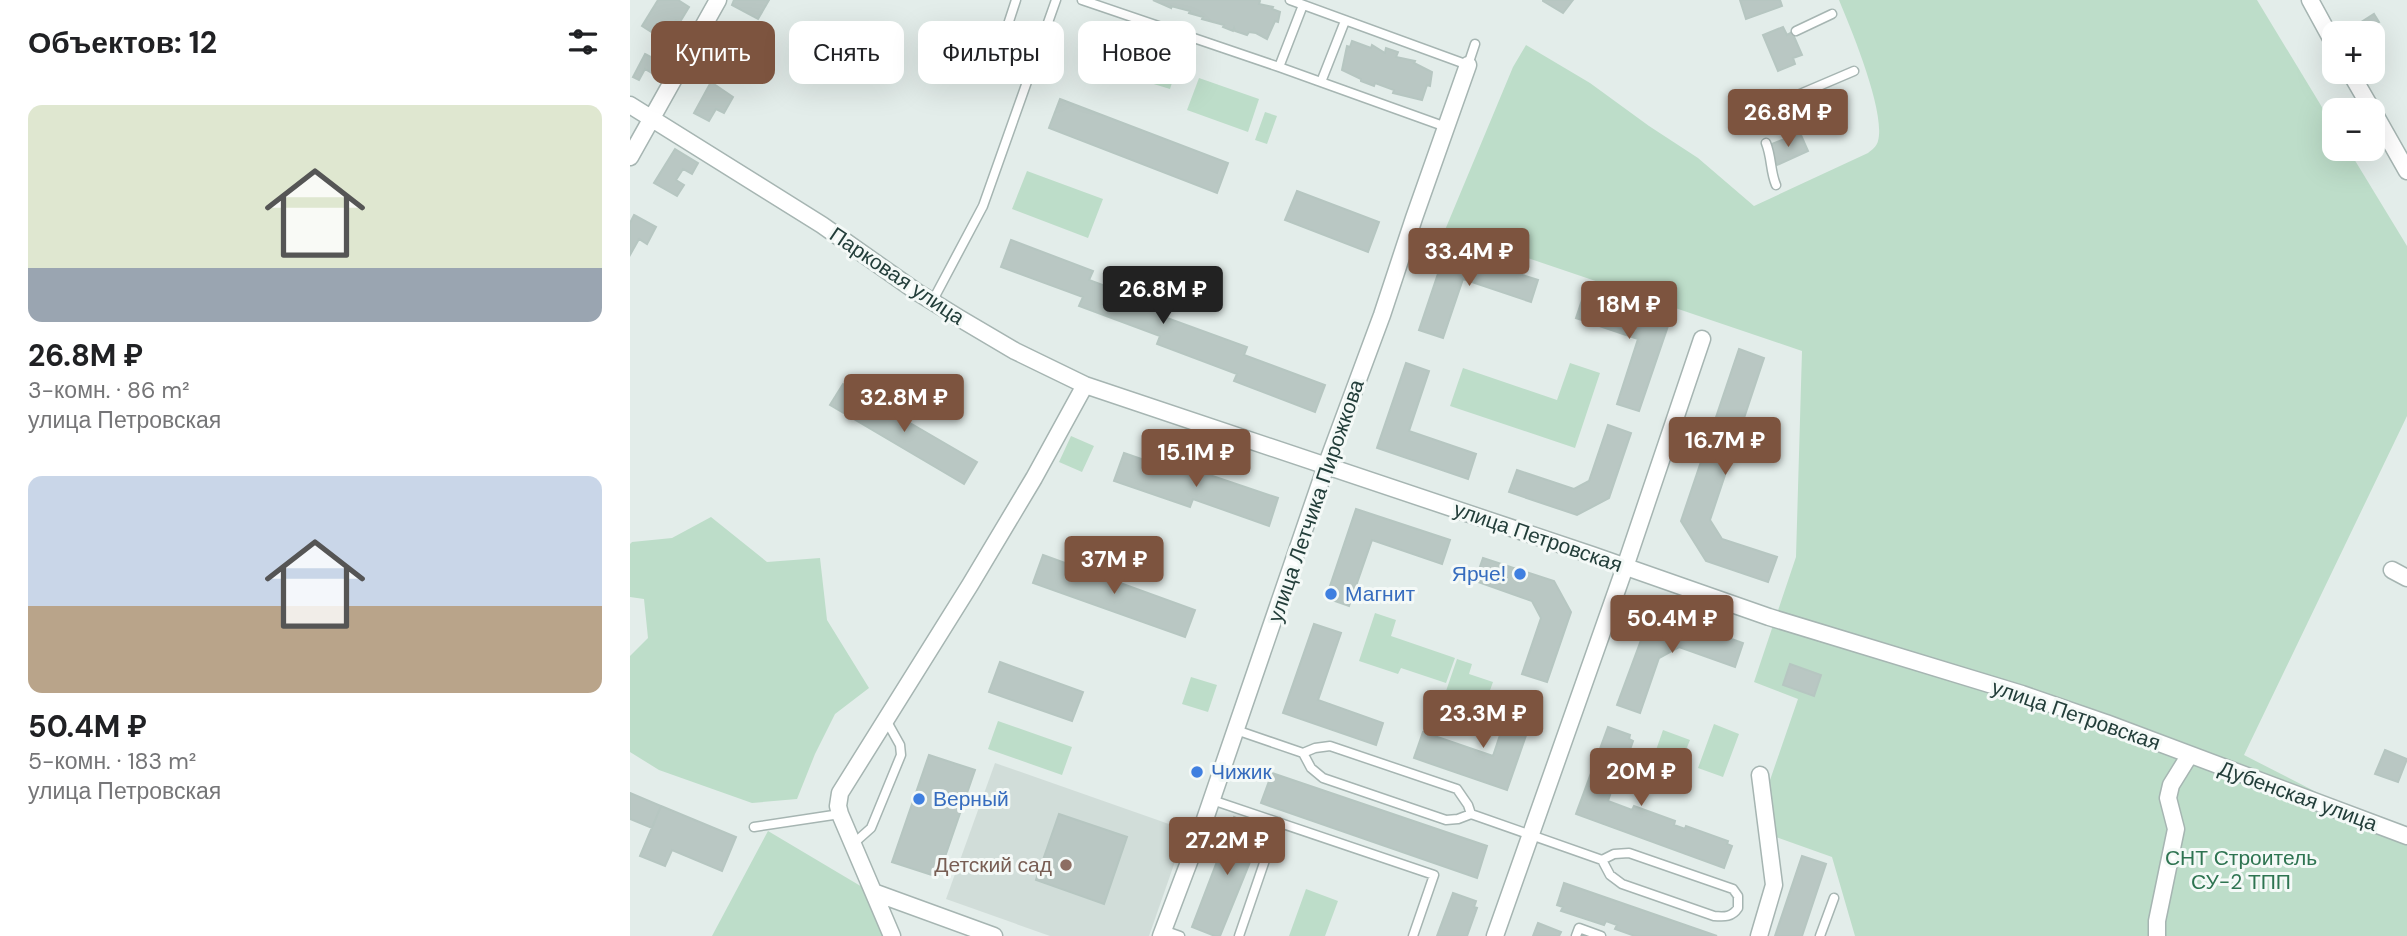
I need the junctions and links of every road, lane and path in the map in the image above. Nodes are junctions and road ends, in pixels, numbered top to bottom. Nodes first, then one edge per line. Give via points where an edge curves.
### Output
1 (718, 0) edge
2 (1016, 0) edge
3 (1056, 0) edge
4 (1082, 0) edge
5 (1290, 0) edge
6 (2309, 0) edge
7 (1303, 5) junction
8 (1832, 14) dead end
9 (1009, 21) edge
10 (1049, 21) edge
11 (1345, 21) junction
12 (2322, 23) edge
13 (1796, 30) dead end
14 (1475, 44) dead end
15 (1468, 65) junction
16 (1279, 67) junction
17 (1854, 71) dead end
18 (1321, 82) junction
19 (1026, 84) edge
20 (1793, 97) dead end
21 (630, 105) edge
22 (652, 120) junction
23 (1446, 127) junction
24 (2385, 132) edge
25 (1766, 143) dead end
26 (630, 158) edge
27 (2407, 171) edge
28 (1776, 185) dead end
29 (932, 302) junction
30 (1702, 339) dead end
31 (1085, 385) junction
32 (1326, 466) junction
33 (1625, 567) junction
34 (2392, 570) dead end
35 (2407, 578) edge
36 (886, 720) junction
37 (1236, 730) junction
38 (1303, 753) junction
39 (2189, 756) junction
40 (1760, 775) dead end
41 (1212, 800) junction
42 (841, 814) junction
43 (1471, 814) junction
44 (1278, 822) junction
45 (754, 827) dead end
46 (1531, 834) junction
47 (2407, 836) edge
48 (853, 844) junction
49 (1602, 860) junction
50 (876, 893) junction
51 (1834, 898) dead end
52 (1162, 933) edge
53 (892, 936) edge
54 (994, 936) edge
55 (1180, 936) edge
56 (1239, 936) edge
57 (1413, 936) edge
58 (1495, 936) edge
59 (1576, 936) edge
60 (1601, 936) edge
61 (1759, 936) edge
62 (1820, 936) edge
63 (2157, 936) edge

1 - 22 street
2 - 9 lane
3 - 10 lane
4 - 16 lane
5 - 7 lane
6 - 12 street
7 - 11 lane
7 - 16 lane
8 - 13 lane
11 - 15 lane
11 - 18 lane
14 - 15 lane
15 - 23 street, улица Летчика Пирожкова
16 - 18 lane
17 - 20 lane
18 - 23 lane
19 - 29 lane via 983,206
21 - 22 street, Парковая улица
22 - 26 street
22 - 29 street, Парковая улица via 822,225
23 - 32 street, улица Летчика Пирожкова
24 - 27 street
25 - 28 lane
29 - 31 street, Парковая улица
30 - 33 street
31 - 32 street, улица Петровская
31 - 36 street via 1020,502
32 - 33 street, улица Петровская
32 - 37 street, улица Летчика Пирожкова
33 - 39 street, улица Петровская via 1769,617 2022,694
33 - 46 street
34 - 35 street
36 - 42 street via 842,789 838,801
36 - 48 lane via 901,755 871,828
37 - 38 lane
37 - 41 street, улица Летчика Пирожкова
38 - 43 lane via 1322,778 1447,820
38 - 43 lane via 1330,746 1457,789
39 - 47 street, Дубенская улица
39 - 63 street via 2168,798 2176,829
40 - 61 street via 1774,891
41 - 44 lane
41 - 52 street, улица Летчика Пирожкова
42 - 45 lane
42 - 48 street
43 - 46 lane
44 - 56 lane
44 - 57 lane via 1434,875
46 - 49 lane
46 - 58 street
48 - 50 street
49 - 49 lane via 1629,853 1727,886 1738,896 1738,908 1723,918 1622,884
50 - 53 street
50 - 54 street
51 - 62 lane
52 - 55 lane
59 - 60 lane via 1579,928

